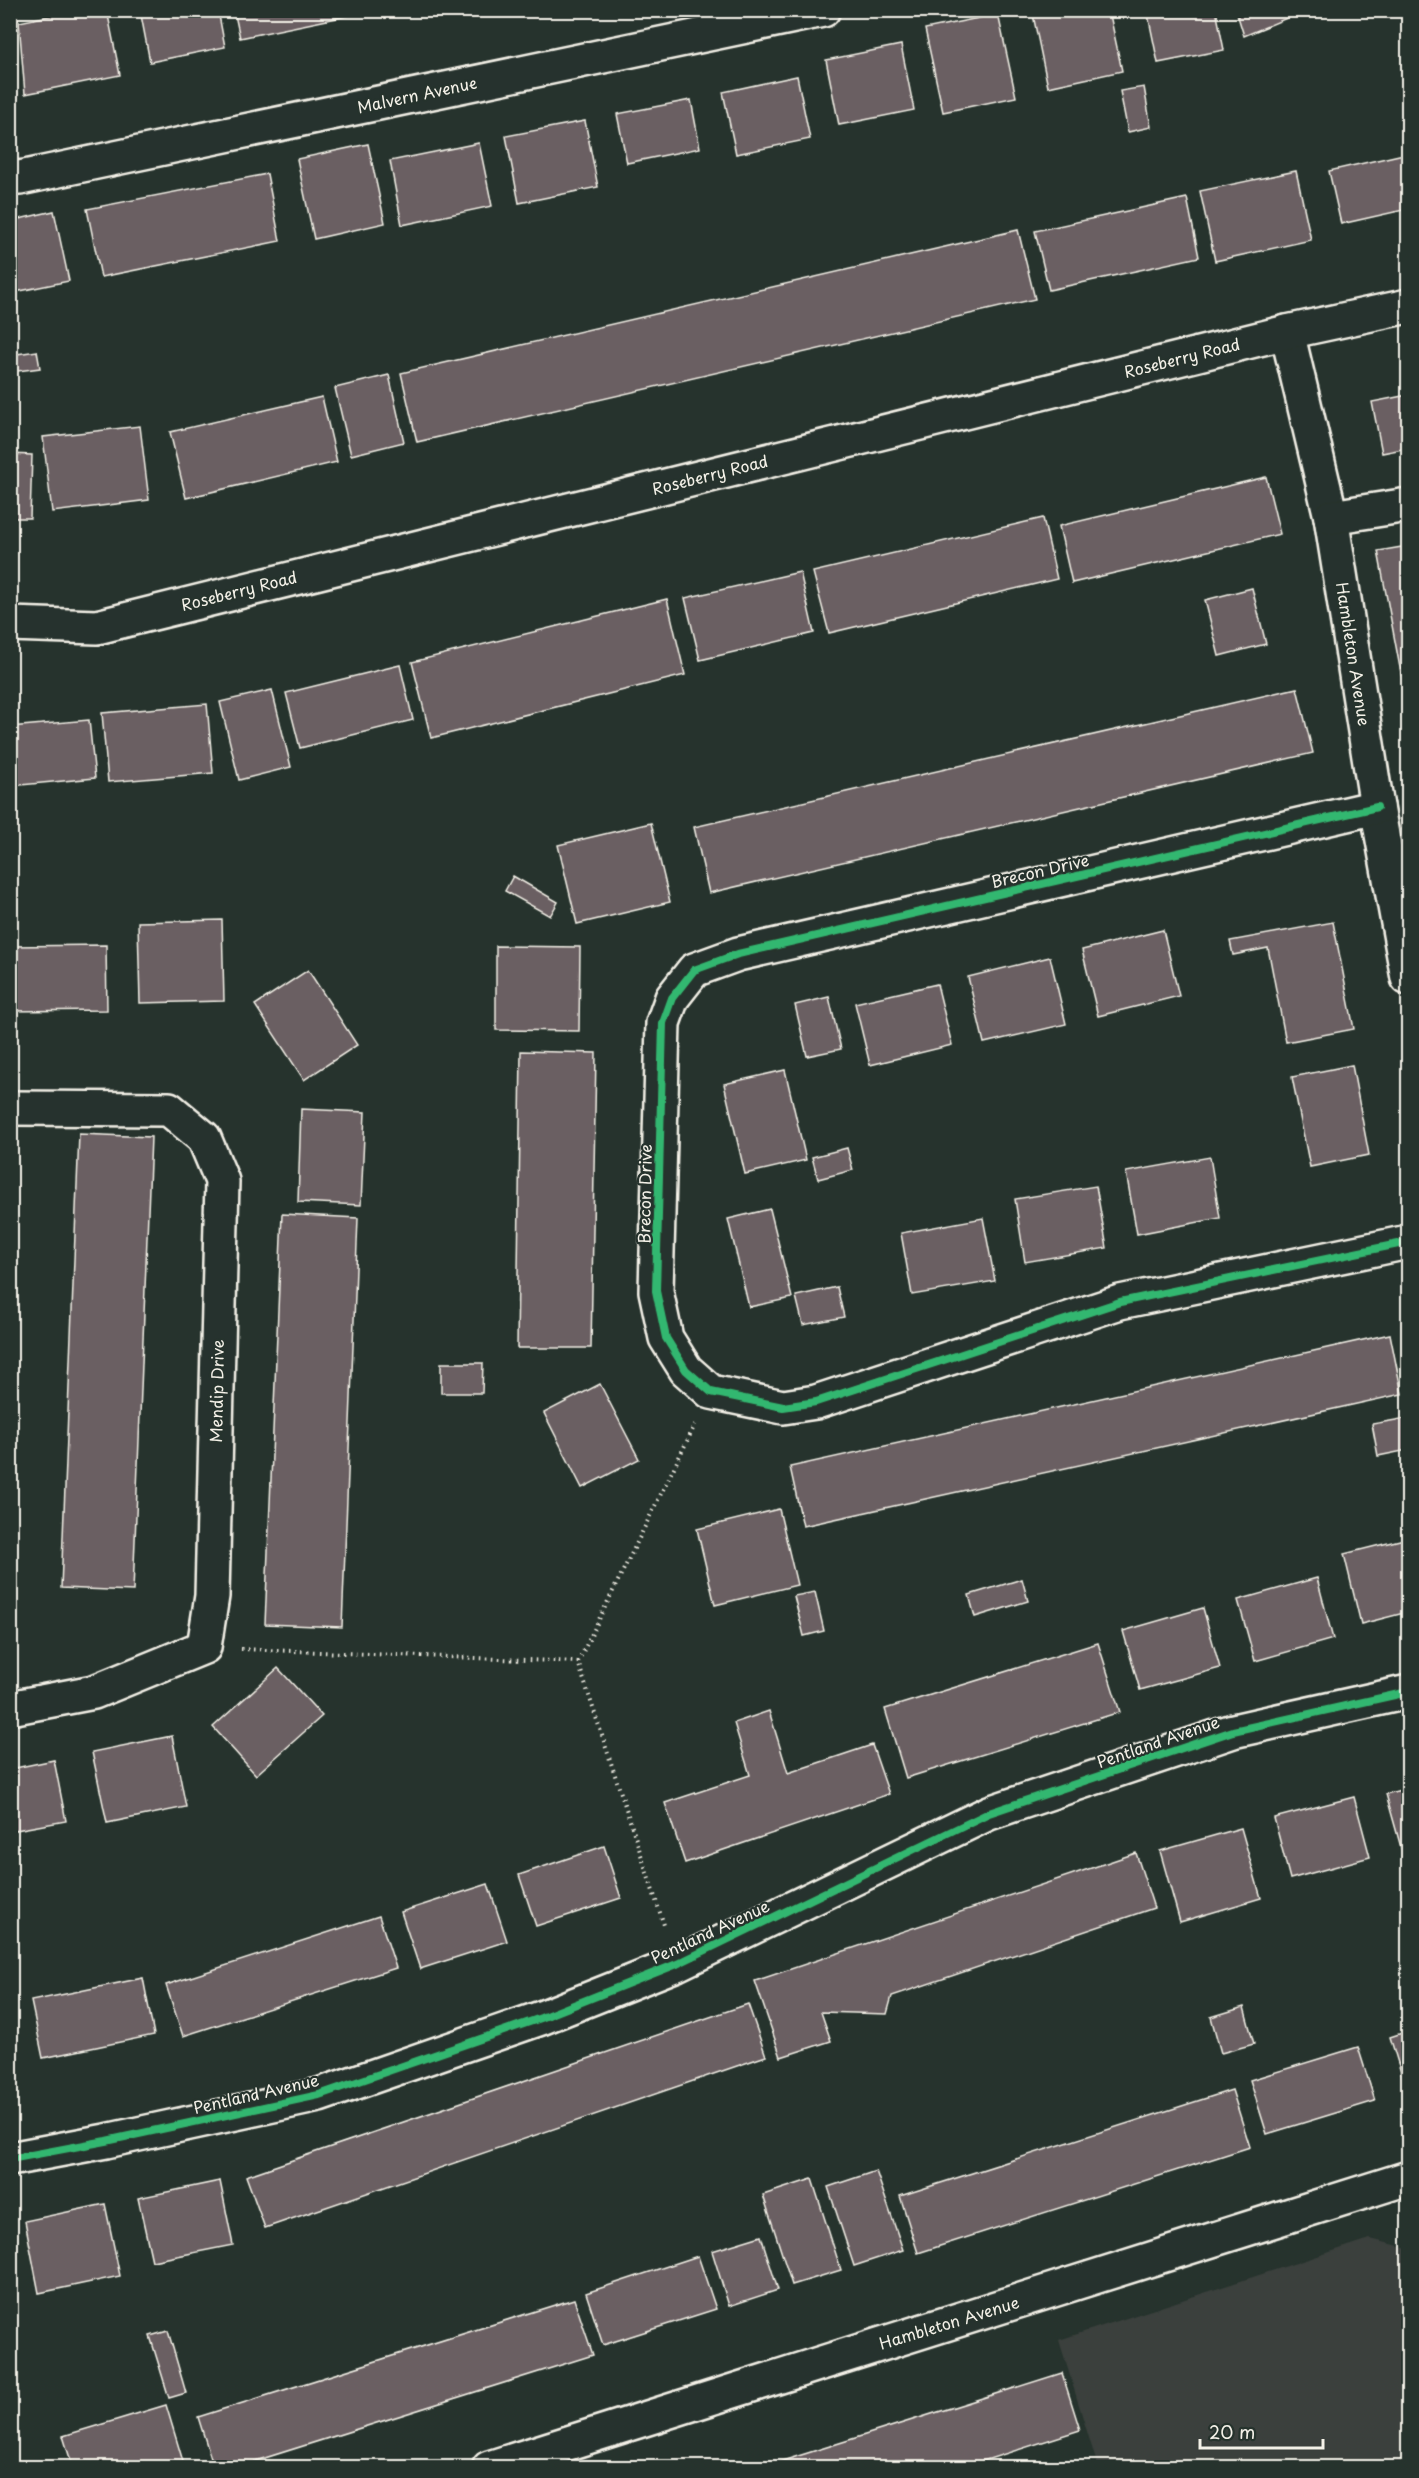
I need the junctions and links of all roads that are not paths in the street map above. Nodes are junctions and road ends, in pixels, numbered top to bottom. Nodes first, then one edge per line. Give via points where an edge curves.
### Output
1 (823, 10) edge
2 (10, 177) edge
3 (1408, 306) edge
4 (1287, 332) junction
5 (1408, 505) edge
6 (1331, 517) junction
7 (10, 624) edge
8 (1377, 807) junction
9 (1408, 978) edge
10 (10, 1108) edge
11 (1408, 1242) edge
12 (1408, 1692) edge
13 (10, 1708) edge
14 (10, 2159) edge
15 (1408, 2178) edge
16 (489, 2468) edge

1 - 2 street, Malvern Avenue
3 - 4 street, Roseberry Road
4 - 6 street, Hambleton Avenue
4 - 7 street, Roseberry Road via 97,627
5 - 6 street
6 - 8 street, Hambleton Avenue
8 - 9 street, Hambleton Avenue
8 - 11 street, Brecon Drive via 738,954 694,970 672,998 663,1023 656,1291 666,1338 686,1370 711,1392 783,1407 816,1402 1120,1302
10 - 13 street, Mendip Drive via 169,1109 204,1138 222,1181 212,1596 204,1647 94,1692
12 - 14 street, Pentland Avenue via 1233,1731 989,1813 677,1964 541,2018 319,2095
15 - 16 street, Hambleton Avenue

